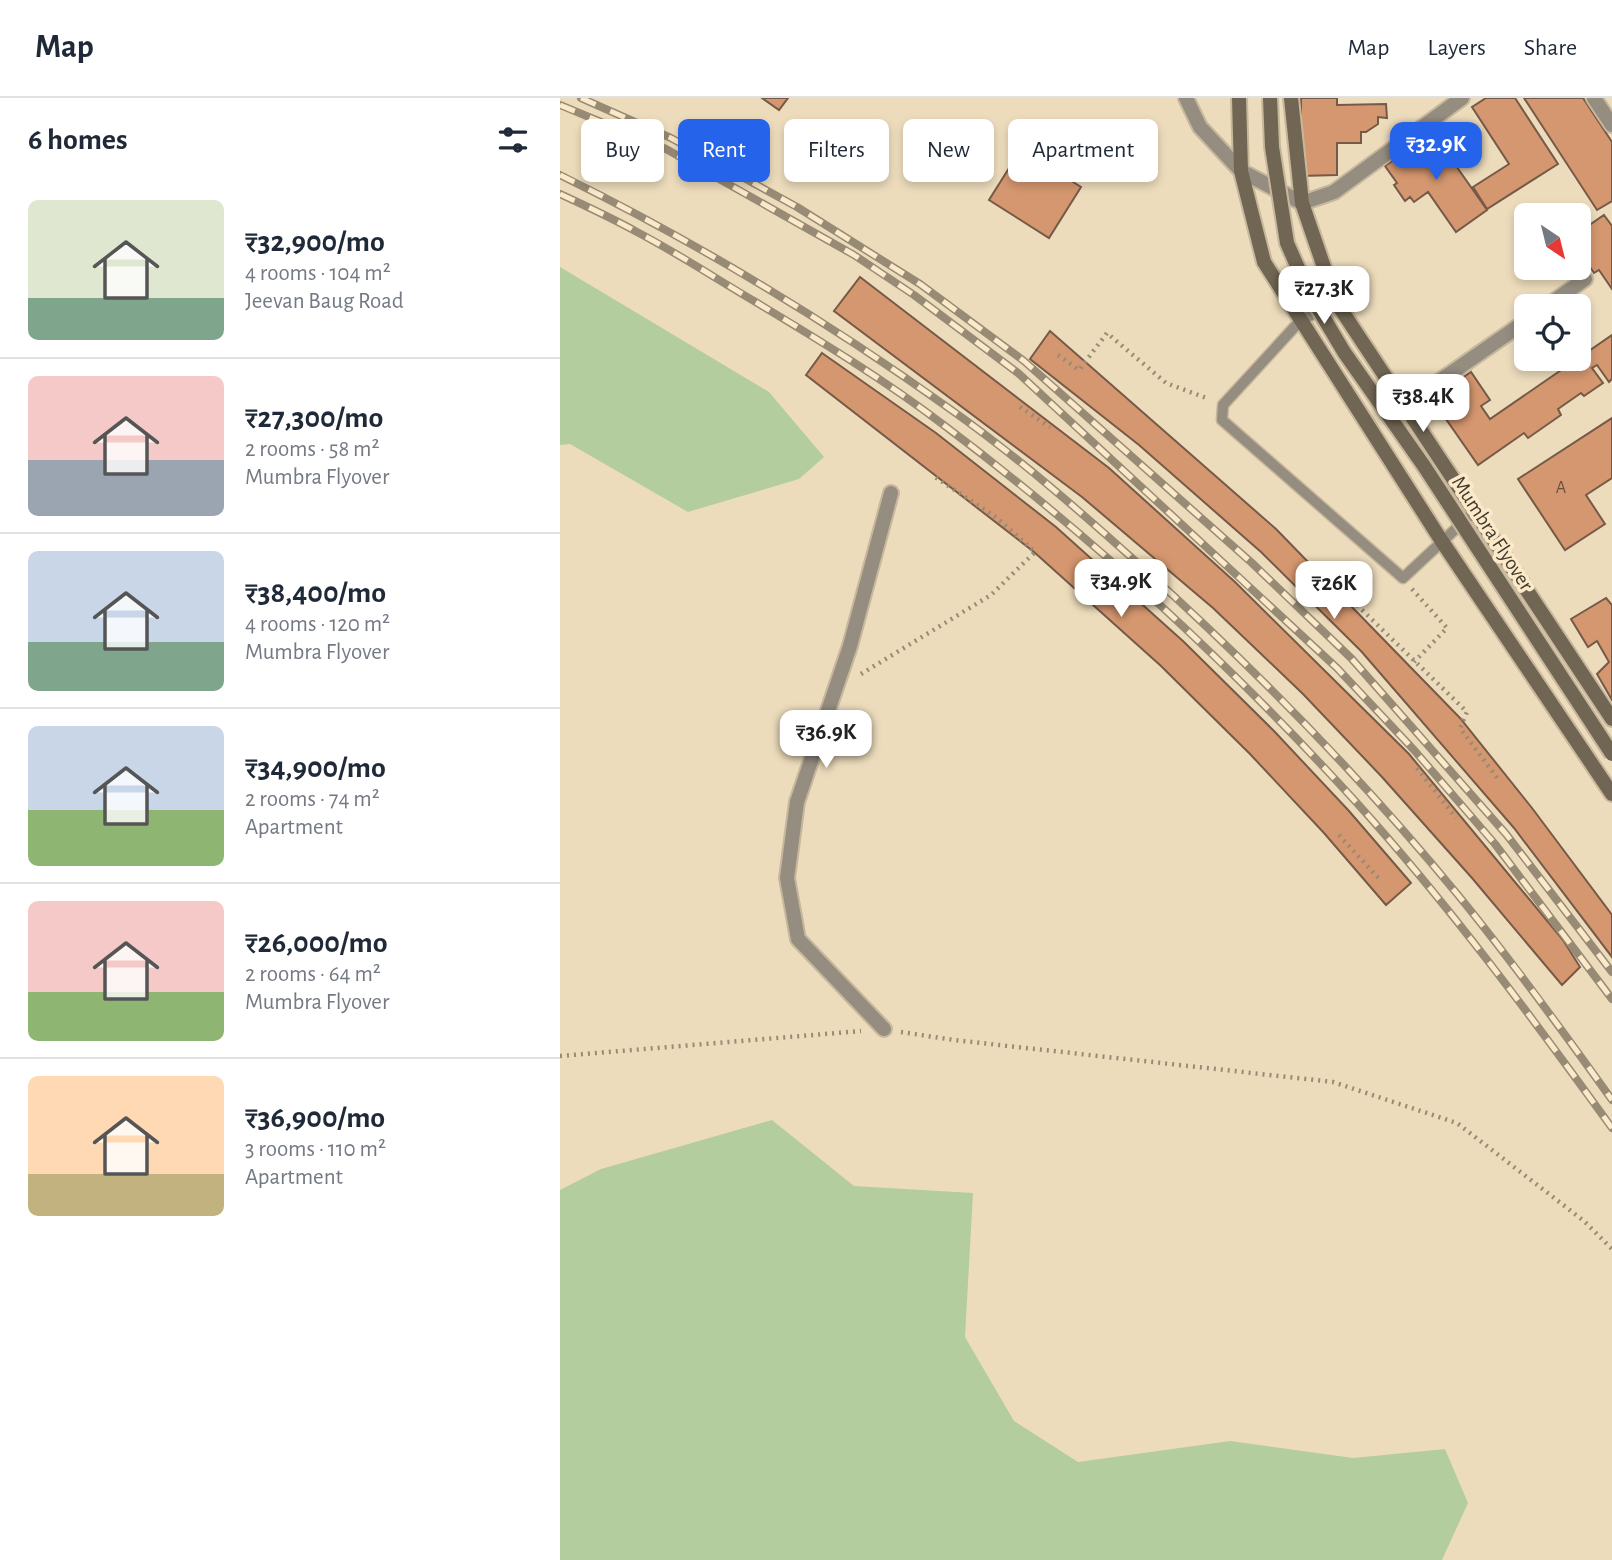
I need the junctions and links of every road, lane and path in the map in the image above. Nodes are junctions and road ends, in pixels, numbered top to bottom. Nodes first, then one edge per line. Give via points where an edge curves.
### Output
1 (1186, 98) edge
2 (1239, 98) edge
3 (1270, 98) edge
4 (1291, 98) edge
5 (1462, 98) edge
6 (1594, 98) edge
7 (1612, 125) edge
8 (1241, 171) junction
9 (1302, 203) junction
10 (1584, 280) edge
11 (1564, 294) edge
12 (1336, 302) junction
13 (1300, 321) junction
14 (1514, 329) edge
15 (1058, 355) dead end
16 (1223, 405) junction
17 (1405, 405) junction
18 (1020, 407) dead end
19 (1050, 427) dead end
20 (935, 477) dead end
21 (891, 493) dead end
22 (1476, 510) junction
23 (1441, 540) junction
24 (1403, 578) junction
25 (1357, 606) dead end
26 (1414, 662) junction
27 (835, 689) junction
28 (1612, 719) edge
29 (1612, 754) edge
30 (1417, 768) dead end
31 (1499, 779) dead end
32 (1612, 794) edge
33 (1456, 818) dead end
34 (1339, 835) dead end
35 (1381, 881) dead end
36 (884, 1030) junction
37 (560, 1056) edge
38 (1612, 1249) edge

1 - 8 street via 1200,127
2 - 8 main road
3 - 29 main road, Mumbra Flyover, bridge via 1272,147 1287,243 1309,293
4 - 9 main road
5 - 9 street via 1334,192
6 - 7 street
8 - 9 street
8 - 13 main road via 1264,262
9 - 12 main road
10 - 11 street
12 - 13 lane
12 - 17 main road
13 - 16 lane
13 - 23 main road
14 - 17 street
15 - 16 path via 1079,370 1107,333 1166,383
16 - 24 lane via 1222,420
17 - 22 main road
18 - 19 path
20 - 27 path via 997,518 1035,552 991,595
21 - 27 street
22 - 23 lane
22 - 28 main road
23 - 24 lane
23 - 32 main road
24 - 26 path via 1447,628
25 - 26 path
26 - 31 path via 1467,712 1460,728
27 - 36 street via 797,802 787,878 798,939
30 - 33 path
34 - 35 path
36 - 37 path
36 - 38 path via 1333,1082 1457,1123 1584,1221

